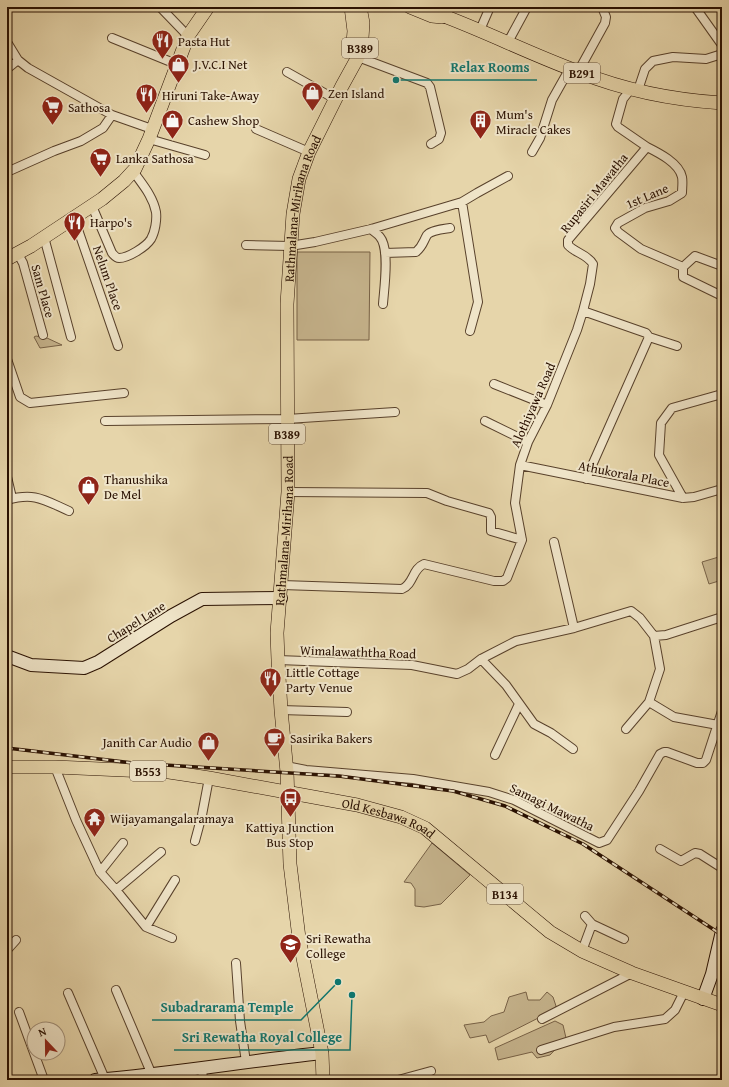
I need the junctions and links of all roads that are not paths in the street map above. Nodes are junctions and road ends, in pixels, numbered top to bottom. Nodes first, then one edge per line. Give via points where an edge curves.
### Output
1 (160, 7) edge
2 (208, 7) edge
3 (351, 7) edge
4 (360, 7) edge
5 (410, 7) edge
6 (432, 7) edge
7 (490, 7) edge
8 (527, 7) edge
9 (602, 7) edge
10 (695, 7) edge
11 (449, 18) junction
12 (480, 30) junction
13 (188, 36) junction
14 (112, 38) dead end
15 (7, 42) edge
16 (508, 42) junction
17 (722, 45) edge
18 (722, 54) edge
19 (358, 57) junction
20 (18, 60) junction
21 (176, 64) junction
22 (7, 69) edge
23 (574, 70) junction
24 (287, 72) dead end
25 (342, 86) junction
26 (634, 90) junction
27 (335, 99) junction
28 (722, 102) edge
29 (112, 115) junction
30 (256, 129) dead end
31 (151, 134) junction
32 (431, 144) dead end
33 (647, 147) junction
34 (309, 152) junction
35 (532, 152) dead end
36 (205, 155) dead end
37 (133, 171) junction
38 (7, 172) edge
39 (508, 176) dead end
40 (462, 202) junction
41 (92, 206) junction
42 (74, 218) junction
43 (450, 228) dead end
44 (371, 229) junction
45 (44, 237) junction
46 (246, 245) dead end
47 (290, 246) junction
48 (385, 252) junction
49 (12, 256) edge
50 (722, 266) edge
51 (683, 267) junction
52 (722, 296) edge
53 (383, 304) dead end
54 (583, 311) junction
55 (470, 330) dead end
56 (43, 335) dead end
57 (71, 337) dead end
58 (649, 337) junction
59 (118, 346) dead end
60 (677, 346) dead end
61 (7, 359) edge
62 (494, 384) dead end
63 (124, 393) dead end
64 (722, 394) edge
65 (547, 405) junction
66 (395, 412) dead end
67 (287, 419) junction
68 (105, 421) dead end
69 (485, 421) dead end
70 (528, 442) junction
71 (520, 465) junction
72 (7, 477) edge
73 (586, 479) junction
74 (722, 490) edge
75 (288, 492) junction
76 (683, 498) junction
77 (10, 499) edge
78 (69, 511) dead end
79 (522, 540) junction
80 (554, 542) dead end
81 (281, 592) junction
82 (722, 617) edge
83 (574, 628) junction
84 (654, 636) junction
85 (7, 656) edge
86 (482, 659) junction
87 (278, 660) junction
88 (649, 702) junction
89 (519, 704) junction
90 (281, 710) junction
91 (722, 711) edge
92 (347, 712) dead end
93 (718, 725) junction
94 (626, 729) dead end
95 (573, 749) dead end
96 (495, 755) dead end
97 (286, 766) junction
98 (7, 767) edge
99 (55, 767) junction
100 (209, 778) junction
101 (287, 792) junction
102 (195, 841) dead end
103 (123, 843) dead end
104 (660, 849) dead end
105 (160, 852) dead end
106 (722, 868) edge
107 (100, 872) junction
108 (175, 880) dead end
109 (116, 890) junction
110 (585, 916) dead end
111 (592, 924) junction
112 (146, 927) junction
113 (722, 931) edge
114 (172, 938) dead end
115 (624, 939) dead end
116 (16, 940) dead end
117 (7, 950) edge
118 (582, 951) junction
119 (236, 963) dead end
120 (632, 973) junction
121 (116, 990) dead end
122 (684, 992) junction
123 (68, 993) dead end
124 (703, 999) junction
125 (722, 1005) edge
126 (19, 1012) dead end
127 (542, 1019) dead end
128 (541, 1050) dead end
129 (322, 1053) junction
130 (246, 1062) junction
131 (431, 1071) dead end
132 (203, 1074) edge
133 (152, 1075) junction
134 (44, 1080) edge
135 (100, 1080) edge
136 (323, 1080) edge
137 (398, 1080) edge

1 - 13 street
2 - 13 main road
3 - 25 main road, Rathmalana-Mirihana Road / B389 via 354,31 352,50
4 - 19 main road, Rathmalana-Mirihana Road / B389 via 363,22
5 - 11 main road, B291 via 432,16
6 - 11 main road, B291
7 - 12 street
8 - 16 street
9 - 23 street via 606,17 605,23
10 - 17 street
11 - 12 main road, B291
12 - 16 main road, B291
13 - 21 main road
14 - 21 street
15 - 20 street
16 - 23 main road, B291
18 - 26 street via 706,59 672,57 653,61 645,69
19 - 25 main road, Rathmalana-Mirihana Road / B389
19 - 32 street via 427,82 440,132 439,139
20 - 22 street
20 - 29 street
21 - 31 main road
23 - 26 main road, B291
23 - 35 street via 552,100 540,138
24 - 27 street
25 - 27 main road, Rathmalana-Mirihana Road / B389
26 - 28 main road, B291 via 694,101
26 - 33 street, Rupasiri Mawatha via 624,99 616,124 618,128
27 - 34 main road, Rathmalana-Mirihana Road / B389
29 - 31 street
29 - 38 street via 103,128 81,141
30 - 34 street
31 - 36 street
31 - 37 main road
33 - 51 street, 1st Lane via 672,162 678,169 682,176 682,193 669,201 644,208 618,223 615,228 641,249
33 - 54 street, Rupasiri Mawatha via 568,240 572,250 587,256 593,264
34 - 47 main road, Rathmalana-Mirihana Road / B389 via 299,179
37 - 41 main road
37 - 41 street via 152,199 156,213 150,240 137,251 115,257
39 - 40 street
40 - 44 street
40 - 55 street via 478,302
41 - 42 main road
42 - 45 main road
42 - 59 street, Nelum Place
43 - 48 street via 430,232 416,252
44 - 47 street
44 - 48 street via 380,237
45 - 49 main road
45 - 57 street
46 - 47 street
47 - 67 main road, Rathmalana-Mirihana Road / B389
48 - 53 street
49 - 56 street, Sam Place via 23,263
50 - 51 street via 695,256
51 - 52 street via 683,277
54 - 58 street via 646,333
54 - 65 street, Alothiyawa Road
58 - 60 street
58 - 73 street
61 - 63 street via 20,397 30,403
62 - 65 street
64 - 76 street via 672,408 661,423 659,455
65 - 70 street, Alothiyawa Road
66 - 67 street
67 - 68 street
67 - 75 main road, Rathmalana-Mirihana Road / B389
69 - 70 street
70 - 71 street, Alothiyawa Road
71 - 73 street, Athukorala Place
71 - 79 street, Alothiyawa Road via 515,503
72 - 77 street
73 - 76 street, Athukorala Place
74 - 76 street, Athukorala Place via 694,498
75 - 79 street via 427,493 489,513 491,531
75 - 81 main road, Rathmalana-Mirihana Road / B389
77 - 78 street via 22,496 36,497
79 - 81 street via 507,578 503,581 424,564 418,568 410,584 402,589
80 - 83 street
81 - 85 street, Chapel Lane via 202,599 84,668 32,665
81 - 87 main road, Rathmalana-Mirihana Road / B389
82 - 84 street via 666,635
83 - 84 street, Wimalawaththa Road via 631,611
83 - 86 street, Wimalawaththa Road via 516,641
84 - 88 street via 660,669
86 - 87 street, Wimalawaththa Road via 457,674 412,665
86 - 89 street via 506,685
87 - 90 main road, Rathmalana-Mirihana Road / B389
88 - 93 street via 674,717
88 - 94 street
89 - 95 street via 534,724
89 - 96 street
90 - 92 street
90 - 97 main road, Rathmalana-Mirihana Road / B389
91 - 93 street, Samagi Mawatha
93 - 97 street, Samagi Mawatha via 703,763 667,752 660,754 607,840 599,843 514,800 489,792 413,779
97 - 101 main road, Rathmalana-Mirihana Road / B389
98 - 99 main road, Old Kesbawa Road / B553
99 - 100 main road, Old Kesbawa Road / B553 via 169,772
99 - 107 street
100 - 101 main road, Old Kesbawa Road / B553
100 - 102 street
101 - 118 main road, Old Kesbawa Road / B134 via 357,805 401,817 425,828 550,932
101 - 129 main road, B389 via 290,864 299,938
103 - 107 street
104 - 106 street via 681,861 695,853 700,854
105 - 109 street
107 - 109 street
108 - 112 street
109 - 112 street
110 - 111 street
111 - 115 street
111 - 118 street
112 - 114 street
113 - 124 street
116 - 117 street
118 - 120 main road, Old Kesbawa Road / B134
119 - 130 street
120 - 122 main road, Old Kesbawa Road / B134
120 - 127 street
121 - 133 street
122 - 124 main road, Old Kesbawa Road / B134
122 - 128 street via 675,1010 665,1019 614,1026
123 - 135 street
124 - 125 main road, Old Kesbawa Road / B134
126 - 134 street
129 - 130 street
129 - 136 main road, B389
130 - 132 street
131 - 137 street
132 - 133 street
133 - 135 street

